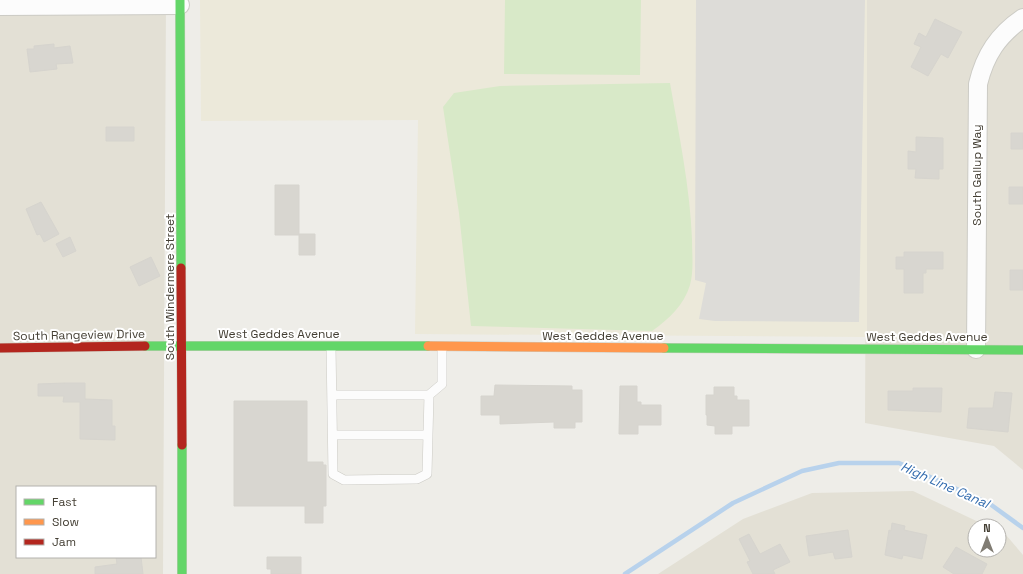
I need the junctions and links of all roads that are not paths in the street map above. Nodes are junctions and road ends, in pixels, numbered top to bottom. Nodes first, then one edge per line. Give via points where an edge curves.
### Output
1 (180, 3) edge
2 (0, 6) edge
3 (1023, 18) edge
4 (182, 345) junction
5 (332, 346) junction
6 (442, 347) junction
7 (0, 348) edge
8 (976, 349) junction
9 (1023, 350) edge
10 (332, 395) junction
11 (429, 395) junction
12 (333, 435) junction
13 (428, 435) junction
14 (182, 574) edge

1 - 2 street
1 - 4 street, South Windermere Street
3 - 8 street, South Gallup Way via 996,41 978,84
4 - 5 street, West Geddes Avenue
4 - 7 street, South Rangeview Drive
4 - 14 street, South Windermere Street
5 - 6 street, West Geddes Avenue
5 - 10 lane
6 - 8 street, West Geddes Avenue
6 - 11 lane via 442,384
8 - 9 street, West Geddes Avenue
10 - 11 lane
10 - 12 lane
11 - 13 lane
12 - 13 lane
12 - 13 lane via 333,474 344,480 417,479 427,474

